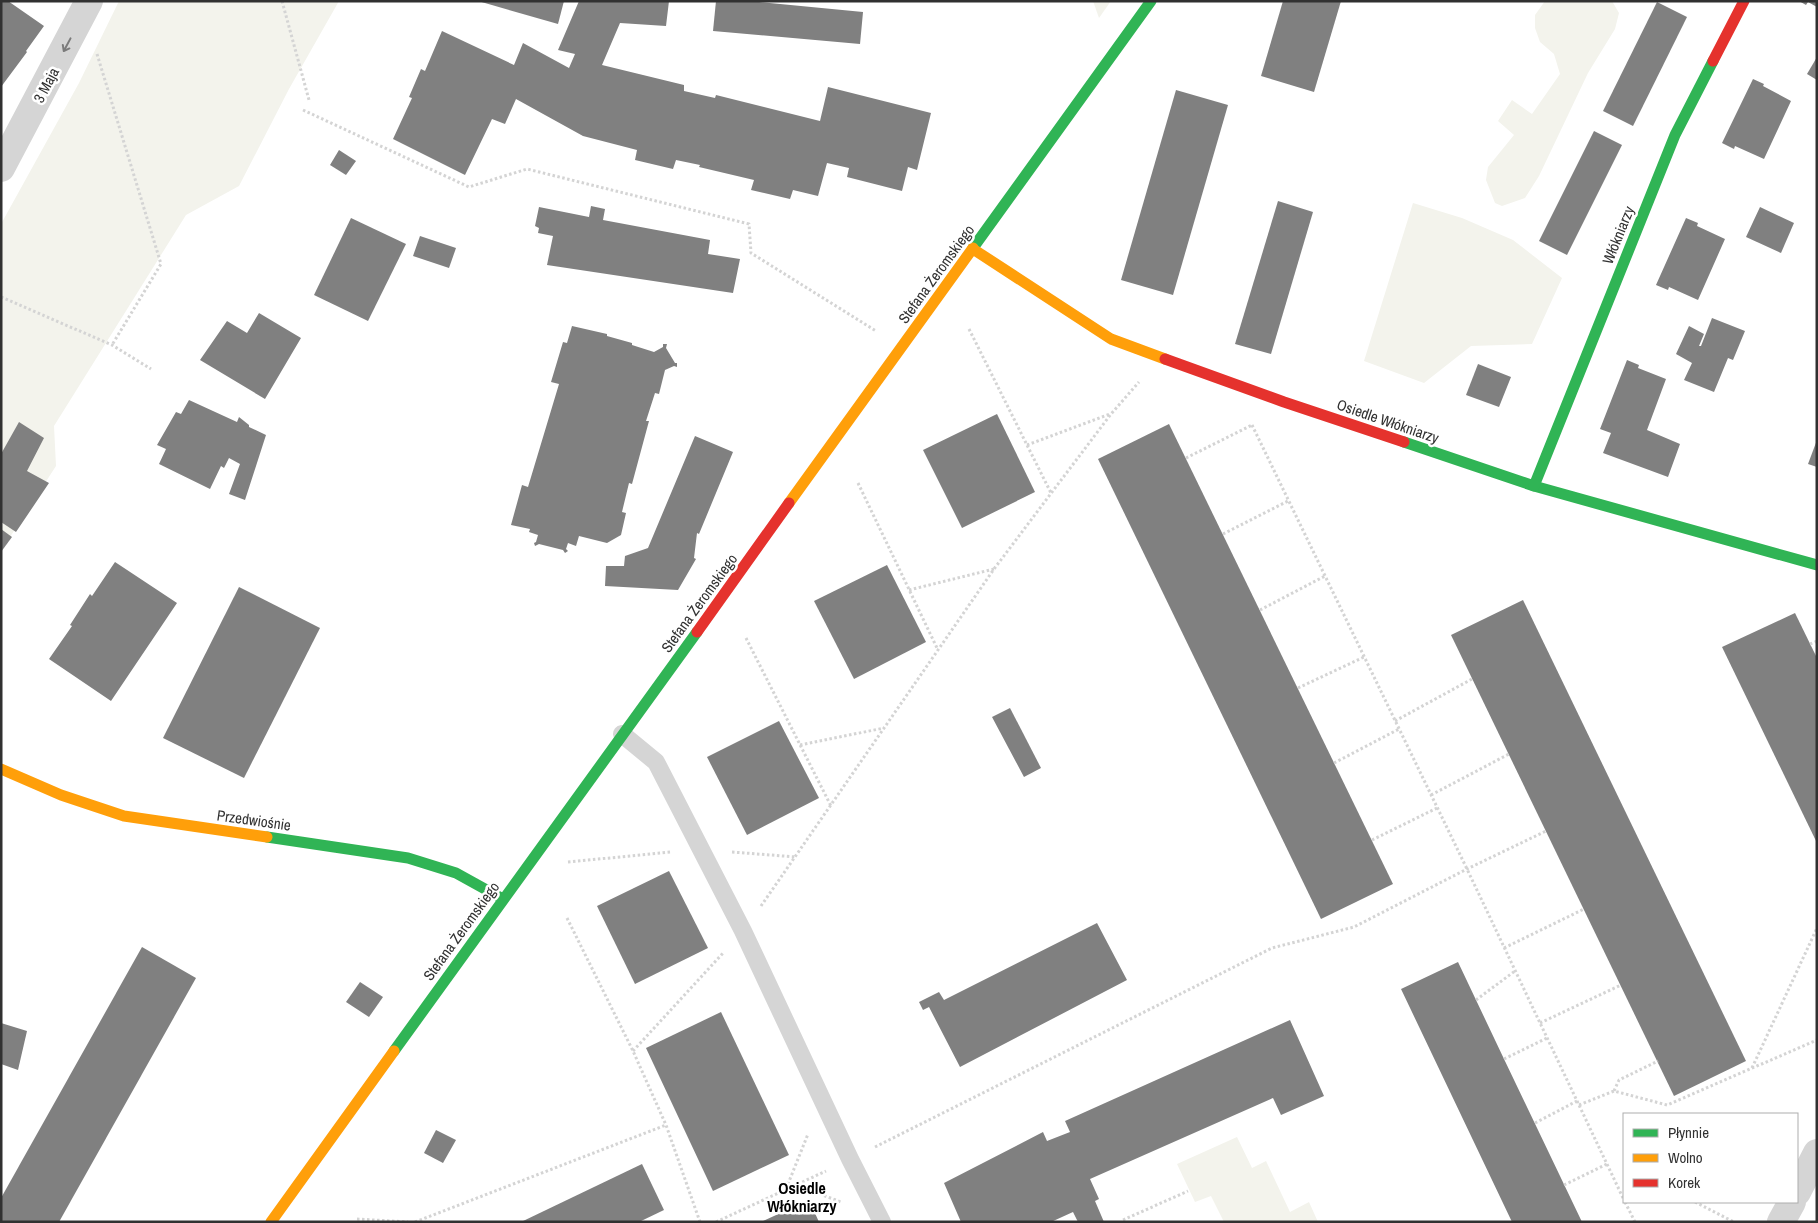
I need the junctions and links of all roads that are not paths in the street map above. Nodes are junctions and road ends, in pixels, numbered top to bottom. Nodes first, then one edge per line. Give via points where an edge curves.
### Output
1 (1151, 1) edge
2 (1744, 1) edge
3 (87, 6) edge
4 (1, 168) edge
5 (973, 249) junction
6 (1534, 486) junction
7 (1817, 565) edge
8 (622, 734) junction
9 (1, 769) edge
10 (503, 899) junction
11 (1817, 1153) edge
12 (1798, 1190) edge
13 (1791, 1203) edge
14 (881, 1218) edge
15 (271, 1222) edge
16 (1781, 1222) edge

1 - 5 street, Stefana Żeromskiego
2 - 6 street, Włókniarzy via 1674,135
3 -> 4 street, 3 Maja
5 - 6 street, Osiedle Włókniarzy via 1111,339 1284,402
5 - 8 street, Stefana Żeromskiego
6 - 7 street, Osiedle Włókniarzy
8 - 10 street, Stefana Żeromskiego
8 - 14 lane via 656,762 743,931 850,1160
9 - 10 street, Przedwiośnie via 124,816 408,858 456,873
10 - 15 street, Stefana Żeromskiego
11 - 12 street
13 - 16 street

